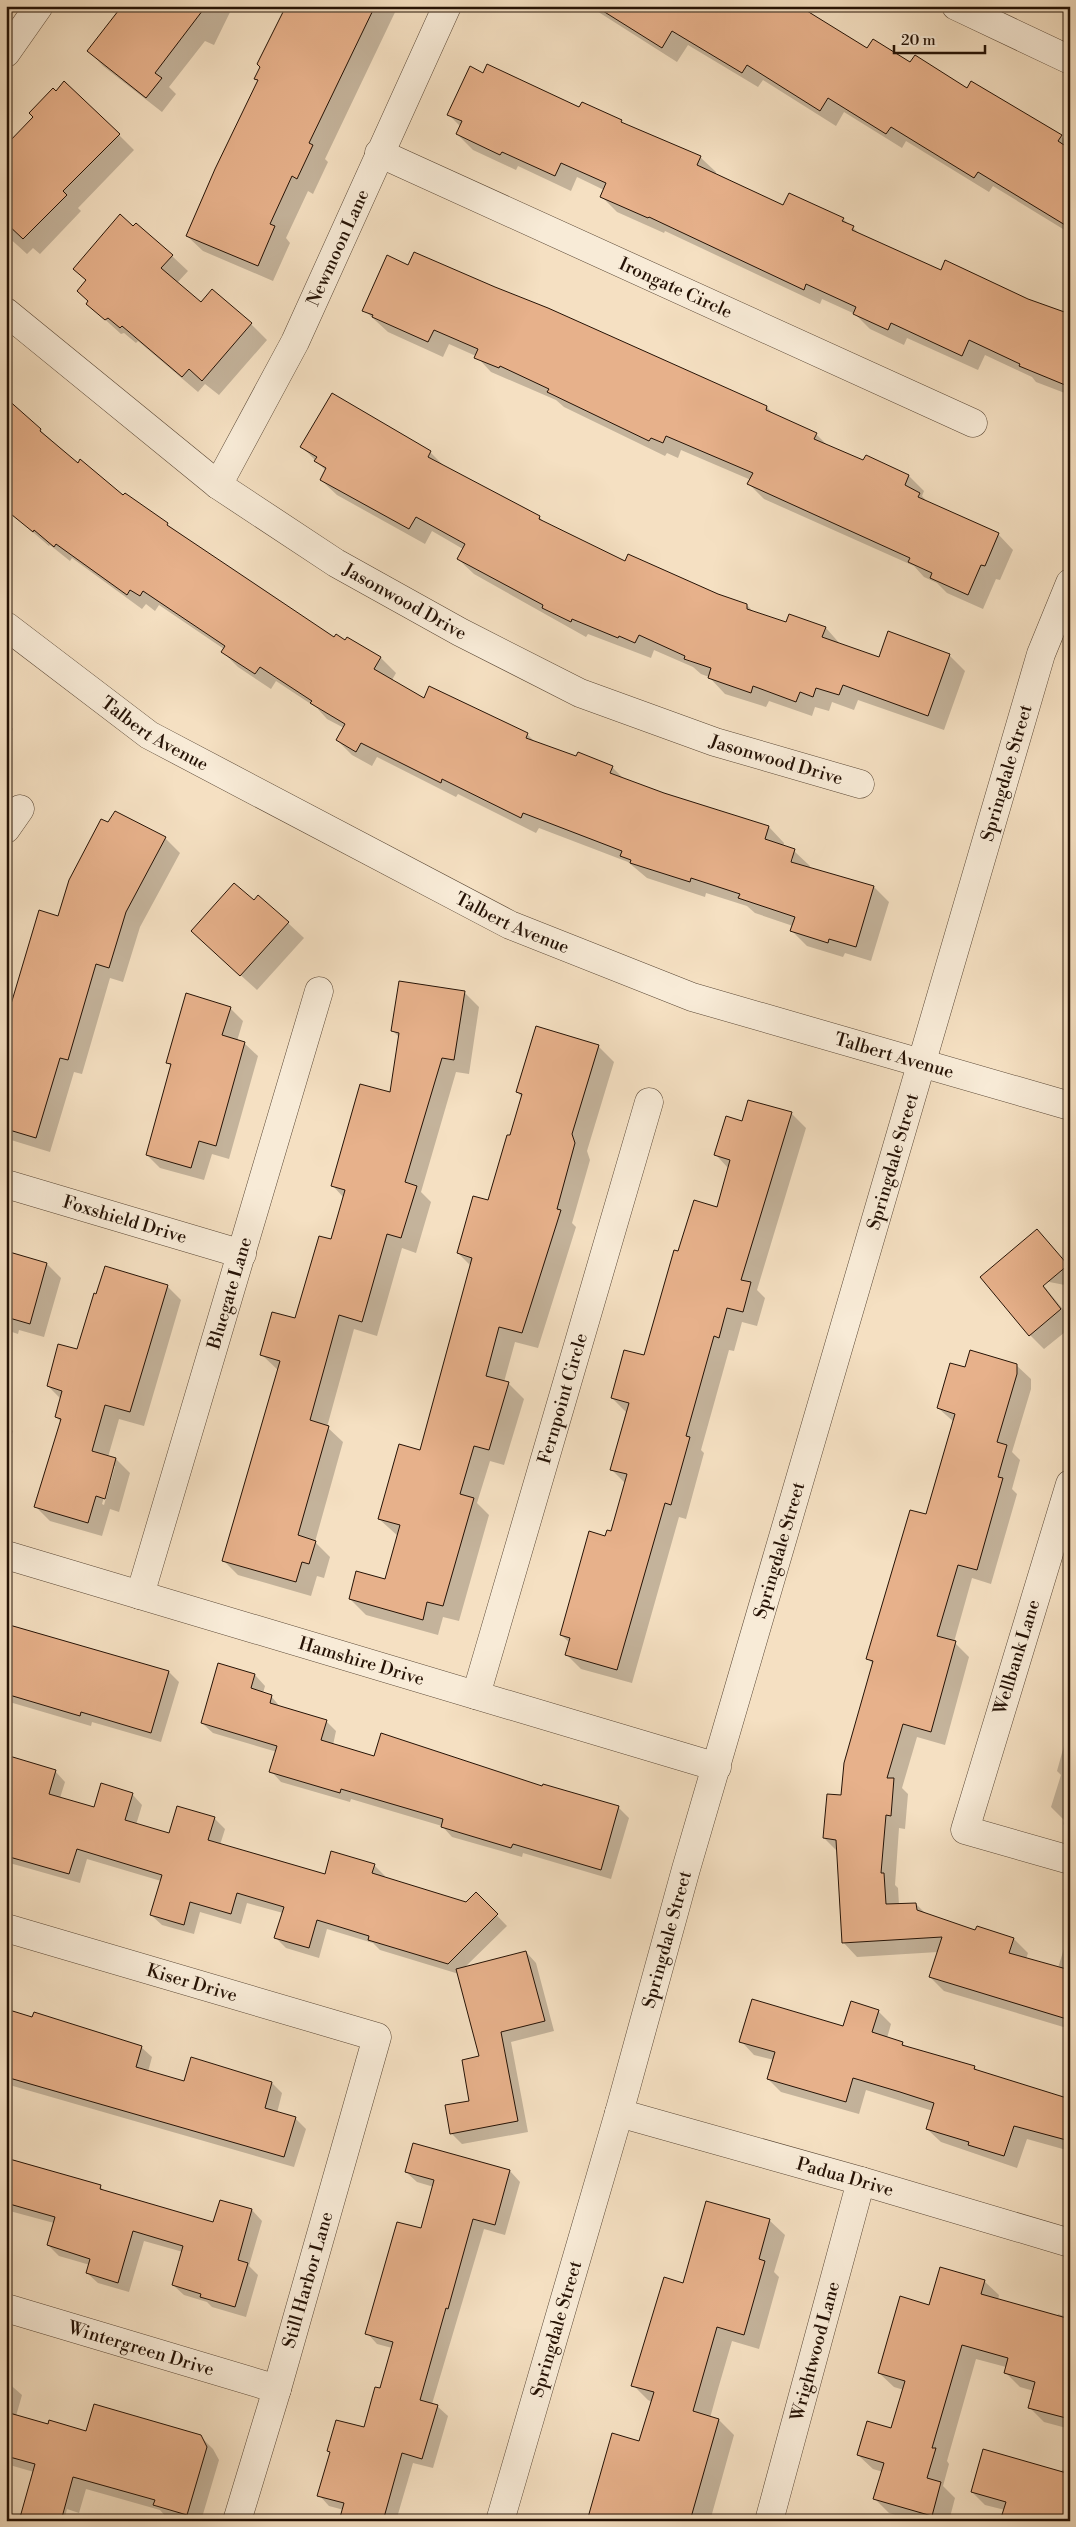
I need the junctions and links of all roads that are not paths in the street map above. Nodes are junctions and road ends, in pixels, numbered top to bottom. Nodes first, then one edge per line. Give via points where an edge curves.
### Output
1 (39, 6) edge
2 (447, 6) edge
3 (956, 6) edge
4 (6, 52) edge
5 (1070, 60) edge
6 (379, 153) junction
7 (6, 312) edge
8 (973, 423) dead end
9 (218, 485) junction
10 (1070, 583) edge
11 (6, 626) edge
12 (860, 784) dead end
13 (319, 992) dead end
14 (921, 1064) junction
15 (649, 1102) dead end
16 (1070, 1106) edge
17 (6, 1184) edge
18 (242, 1254) junction
19 (1070, 1484) edge
20 (6, 1555) edge
21 (140, 1595) junction
22 (476, 1695) junction
23 (717, 1767) junction
24 (1070, 1860) edge
25 (6, 1928) edge
26 (377, 2038) joint
27 (619, 2113) junction
28 (861, 2181) junction
29 (1070, 2243) edge
30 (6, 2308) edge
31 (277, 2389) junction
32 (237, 2521) edge
33 (500, 2521) edge
34 (769, 2521) edge

1 - 4 street
2 - 6 street, Newmoon Lane
3 - 5 street
6 - 8 street, Irongate Circle
6 - 9 street, Newmoon Lane via 295,342
7 - 9 street, Jasonwood Drive
9 - 12 street, Jasonwood Drive via 336,564 580,693 715,742
10 - 14 street, Springdale Street via 1041,654
11 - 14 street, Talbert Avenue via 149,735 510,925 692,997
13 - 18 street, Bluegate Lane
14 - 16 street, Talbert Avenue
14 - 23 street, Springdale Street
15 - 22 street, Fernpoint Circle
17 - 18 street, Foxshield Drive
18 - 21 street, Bluegate Lane
19 - 24 street, Wellbank Lane via 965,1830
20 - 21 street, Hamshire Drive
21 - 22 street, Hamshire Drive
22 - 23 street, Hamshire Drive
23 - 27 street, Springdale Street
25 - 26 street, Kiser Drive
26 - 31 street, Still Harbor Lane
27 - 28 street, Padua Drive
27 - 33 street, Springdale Street
28 - 29 street, Padua Drive
28 - 34 street, Wrightwood Lane
30 - 31 street, Wintergreen Drive
31 - 32 street, Still Harbor Lane

